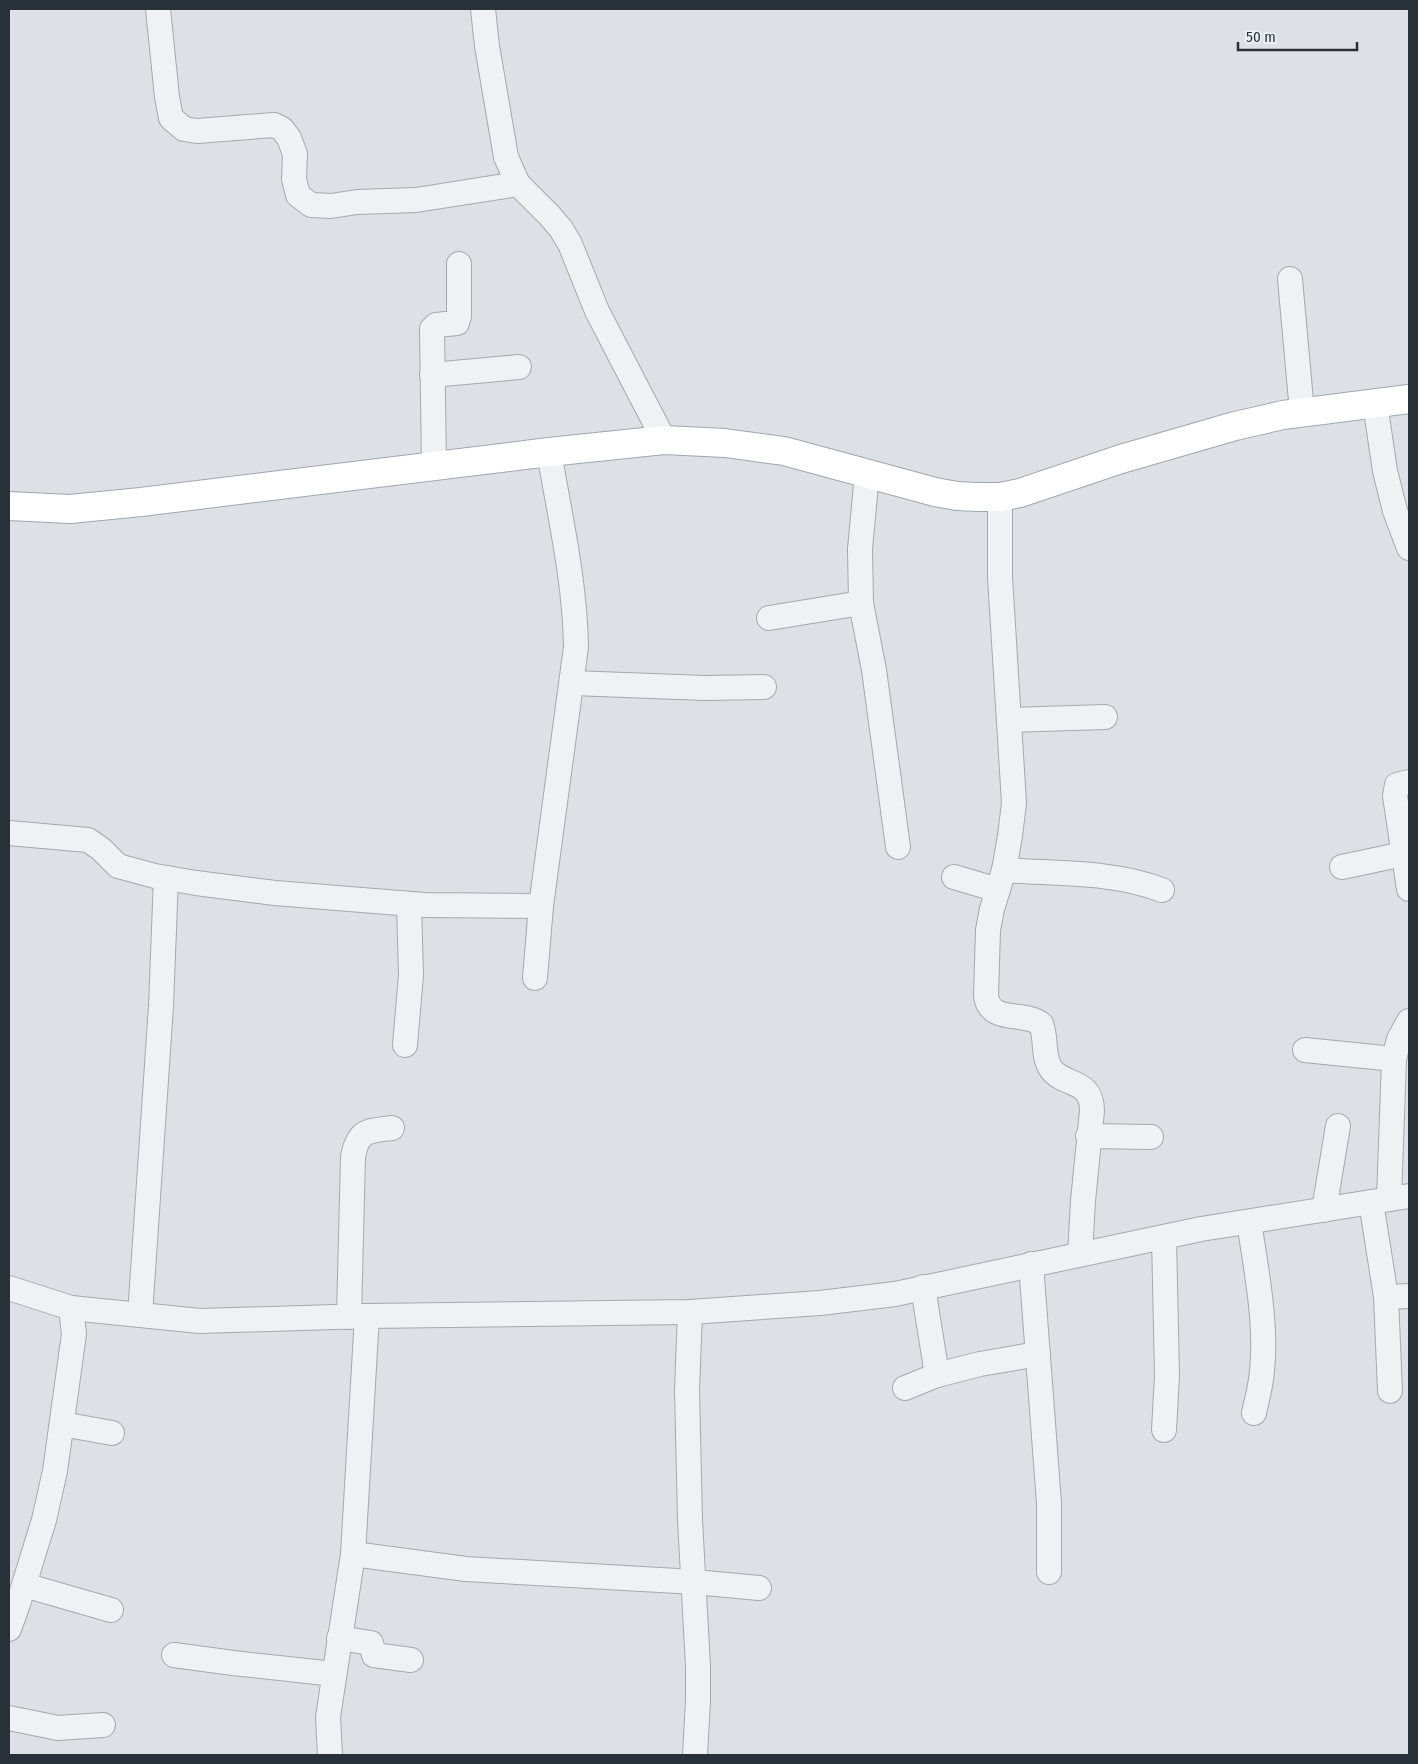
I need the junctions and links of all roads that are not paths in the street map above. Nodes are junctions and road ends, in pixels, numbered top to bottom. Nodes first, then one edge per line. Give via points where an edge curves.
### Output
1 (158, 9) edge
2 (483, 9) edge
3 (518, 184) junction
4 (459, 264) dead end
5 (1290, 279) dead end
6 (519, 367) dead end
7 (432, 376) junction
8 (1409, 399) edge
9 (1375, 403) junction
10 (1302, 412) junction
11 (664, 440) junction
12 (548, 452) junction
13 (434, 467) junction
14 (867, 474) junction
15 (1000, 497) junction
16 (9, 506) edge
17 (1409, 548) edge
18 (861, 603) junction
19 (769, 618) dead end
20 (572, 682) junction
21 (764, 687) dead end
22 (1105, 718) dead end
23 (1010, 720) junction
24 (1409, 782) edge
25 (9, 833) edge
26 (898, 847) dead end
27 (1403, 854) junction
28 (1342, 867) dead end
29 (954, 877) dead end
30 (166, 878) junction
31 (1001, 880) junction
32 (1409, 889) edge
33 (1162, 890) dead end
34 (410, 904) junction
35 (541, 906) junction
36 (535, 978) dead end
37 (1409, 1022) edge
38 (405, 1045) dead end
39 (1305, 1050) dead end
40 (1394, 1059) junction
41 (1338, 1126) dead end
42 (392, 1128) dead end
43 (1088, 1136) junction
44 (1151, 1137) dead end
45 (1390, 1199) edge
46 (1324, 1210) junction
47 (1249, 1222) junction
48 (1164, 1237) junction
49 (1080, 1254) junction
50 (1031, 1264) junction
51 (923, 1287) junction
52 (9, 1288) edge
53 (1409, 1296) edge
54 (1386, 1297) junction
55 (71, 1308) junction
56 (690, 1312) junction
57 (140, 1315) junction
58 (358, 1317) junction
59 (1038, 1354) junction
60 (937, 1375) junction
61 (905, 1388) dead end
62 (1390, 1391) dead end
63 (1254, 1413) dead end
64 (62, 1424) junction
65 (1164, 1430) dead end
66 (112, 1433) dead end
67 (352, 1554) junction
68 (1049, 1572) dead end
69 (695, 1582) junction
70 (24, 1585) junction
71 (759, 1588) dead end
72 (111, 1610) dead end
73 (9, 1629) edge
74 (339, 1638) junction
75 (174, 1655) dead end
76 (411, 1660) dead end
77 (334, 1674) junction
78 (9, 1718) edge
79 (103, 1725) dead end
80 (330, 1755) edge
81 (698, 1755) edge

1 - 3 street via 171,118 184,129 197,131 274,125 282,129 295,154 294,178 298,194 311,205 416,200
2 - 3 street via 506,157
3 - 11 street via 550,216 570,244 597,311
4 - 7 street via 459,316 457,323 436,325 432,329
5 - 10 street
6 - 7 street
7 - 13 street
8 - 9 main road
9 - 10 main road
9 - 17 street via 1384,471
10 - 15 main road via 1170,444 1035,489
11 - 12 main road
11 - 14 main road via 784,451
12 - 13 main road
12 - 20 street via 576,616
13 - 16 main road via 79,508
14 - 15 main road via 942,494
14 - 18 street via 860,549
15 - 23 street via 1000,577
18 - 19 street
18 - 26 street via 874,670
20 - 21 street via 705,688
20 - 35 street
22 - 23 street
23 - 31 street via 1014,803
24 - 27 street via 1398,785 1395,796
25 - 30 street via 88,840 118,866
27 - 28 street
27 - 32 street
29 - 31 street
30 - 34 street via 276,893
30 - 57 street via 161,1006
31 - 33 street via 1121,878
31 - 43 street via 988,930 988,1004 1000,1014 1034,1019 1041,1024 1050,1068 1090,1096 1092,1111
34 - 35 street
34 - 38 street via 411,975
35 - 36 street
37 - 40 street via 1399,1039
39 - 40 street
40 - 45 street
41 - 46 street
42 - 58 street via 362,1134 354,1150
43 - 44 street
43 - 49 street
45 - 46 street
45 - 54 street
46 - 47 street
47 - 48 street
47 - 63 street via 1263,1343 1262,1372
48 - 49 street
48 - 65 street via 1167,1375
49 - 50 street
50 - 51 street
50 - 59 street
51 - 56 street via 820,1304
51 - 60 street
52 - 55 street
53 - 54 street
54 - 62 street
55 - 57 street
55 - 64 street via 74,1334
56 - 58 street
56 - 69 street via 687,1390
57 - 58 street via 200,1321
58 - 67 street
59 - 60 street
59 - 68 street via 1049,1503
60 - 61 street
64 - 66 street
64 - 70 street via 44,1520
67 - 69 street via 466,1569
67 - 74 street
69 - 71 street
69 - 81 street
70 - 72 street
70 - 73 street
74 - 76 street via 371,1643 374,1654
74 - 77 street
75 - 77 street
77 - 80 street via 328,1717
78 - 79 street via 58,1728

